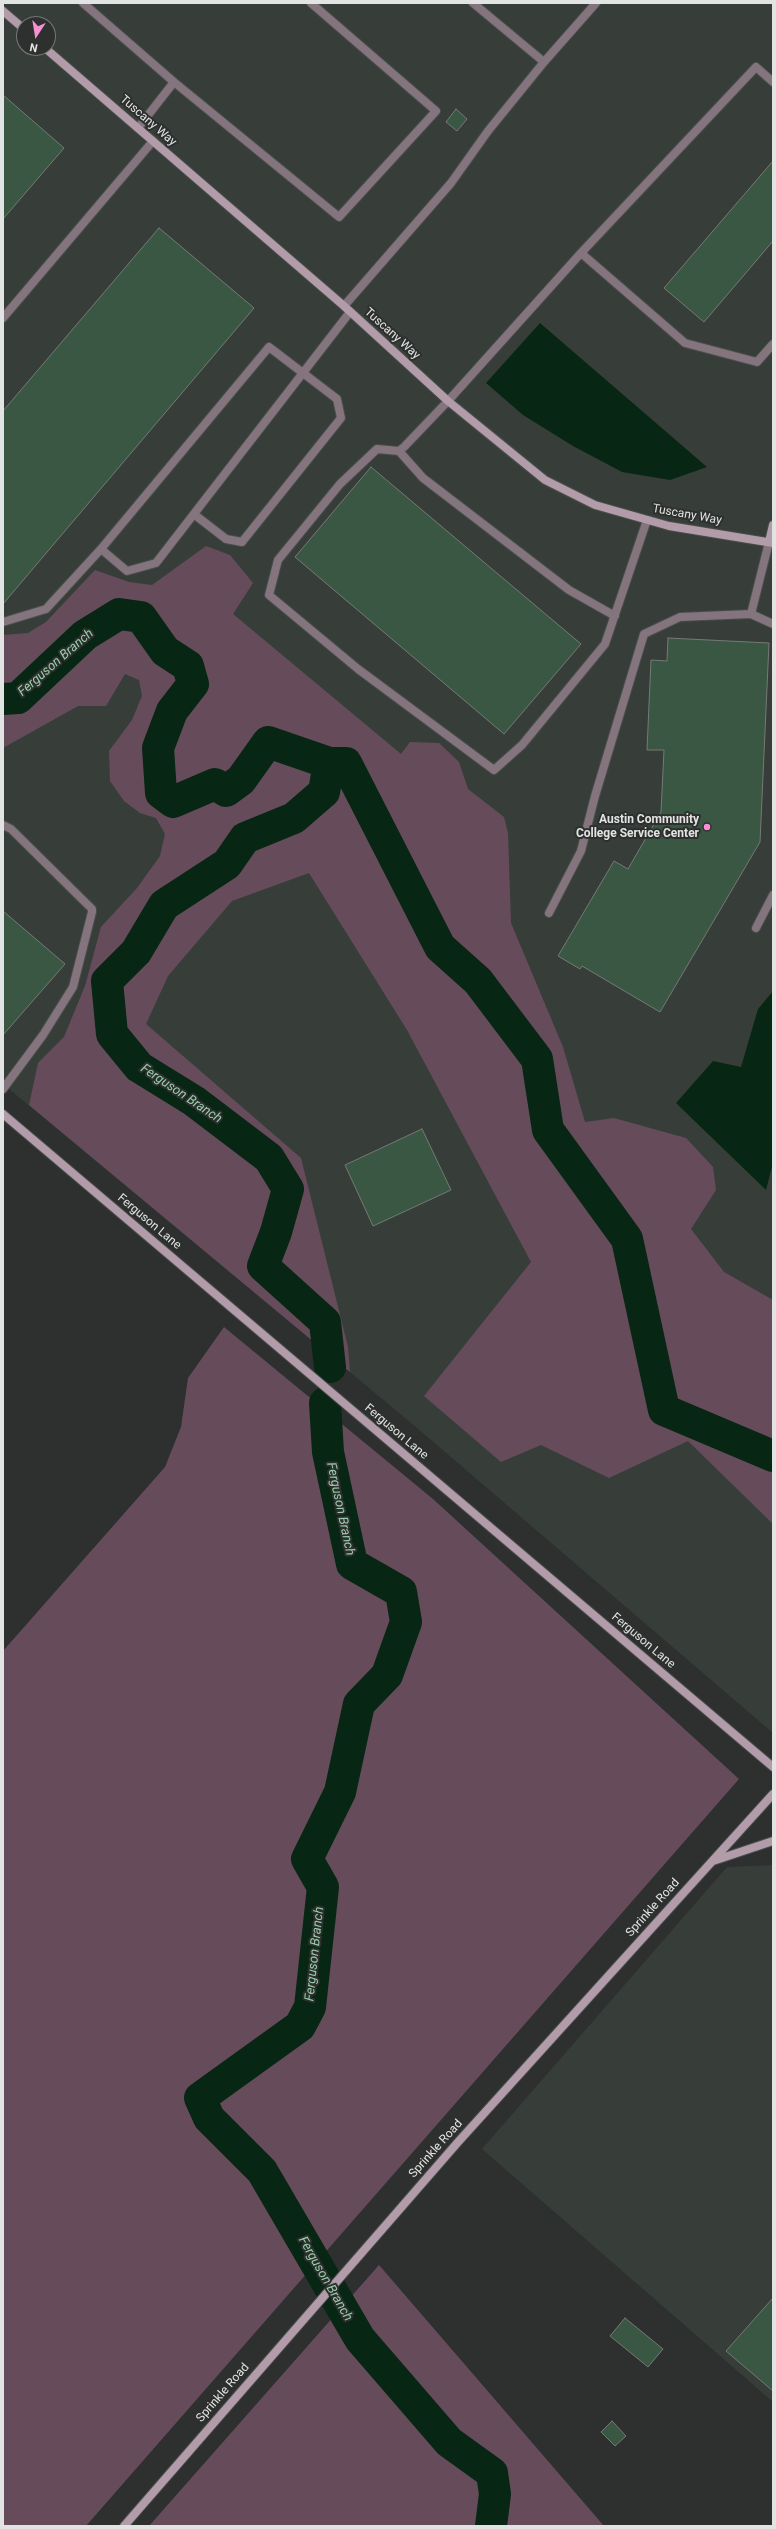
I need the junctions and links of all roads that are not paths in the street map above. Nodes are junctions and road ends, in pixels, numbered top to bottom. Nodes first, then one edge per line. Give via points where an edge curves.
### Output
1 (83, 3) edge
2 (311, 3) edge
3 (473, 3) edge
4 (596, 3) edge
5 (3, 11) edge
6 (16, 22) edge
7 (54, 56) edge
8 (544, 62) junction
9 (174, 82) junction
10 (773, 82) edge
11 (138, 128) junction
12 (153, 141) junction
13 (581, 253) junction
14 (344, 306) junction
15 (350, 312) junction
16 (3, 318) edge
17 (773, 344) edge
18 (305, 373) junction
19 (448, 401) junction
20 (399, 451) junction
21 (195, 515) junction
22 (647, 520) junction
23 (773, 526) edge
24 (771, 543) edge
25 (101, 549) junction
26 (751, 614) junction
27 (615, 616) junction
28 (3, 622) edge
29 (773, 624) edge
30 (3, 825) edge
31 (773, 896) edge
32 (549, 913) dead end
33 (756, 928) dead end
34 (3, 1089) edge
35 (3, 1114) edge
36 (773, 1767) edge
37 (773, 1794) edge
38 (773, 1841) edge
39 (711, 1862) junction
40 (124, 2526) edge

1 - 9 lane
2 - 9 lane via 436,111 339,217
3 - 8 lane
4 - 8 lane
5 - 6 street
7 - 11 street, Tuscany Way
8 - 14 lane via 488,131 451,183
9 - 11 lane
10 - 13 lane via 756,67
11 - 12 street, Tuscany Way
12 - 14 street, Tuscany Way
12 - 16 lane
13 - 17 lane via 685,343 758,362
13 - 19 lane
14 - 15 street, Tuscany Way
15 - 18 lane
15 - 19 street, Tuscany Way
18 - 21 lane
18 - 21 lane via 337,399 341,418 242,542 226,539
18 - 25 lane via 268,347
19 - 20 lane
19 - 22 street, Tuscany Way via 545,480 596,505
20 - 27 lane via 423,478 569,590
20 - 27 lane via 378,448 340,484 278,560 269,595 358,669 494,770 522,745 605,644
21 - 25 lane via 156,563 127,571
22 - 24 street, Tuscany Way via 668,526
22 - 27 lane
23 - 24 street
24 - 26 lane
25 - 28 lane via 46,609
26 - 29 lane
26 - 32 lane via 680,617 644,634 581,851
30 - 34 lane via 11,829 92,909 92,912 74,987
31 - 33 lane
35 - 36 street, Ferguson Lane
37 - 39 street, Sprinkle Road
38 - 39 street
39 - 40 street, Sprinkle Road via 385,2225

